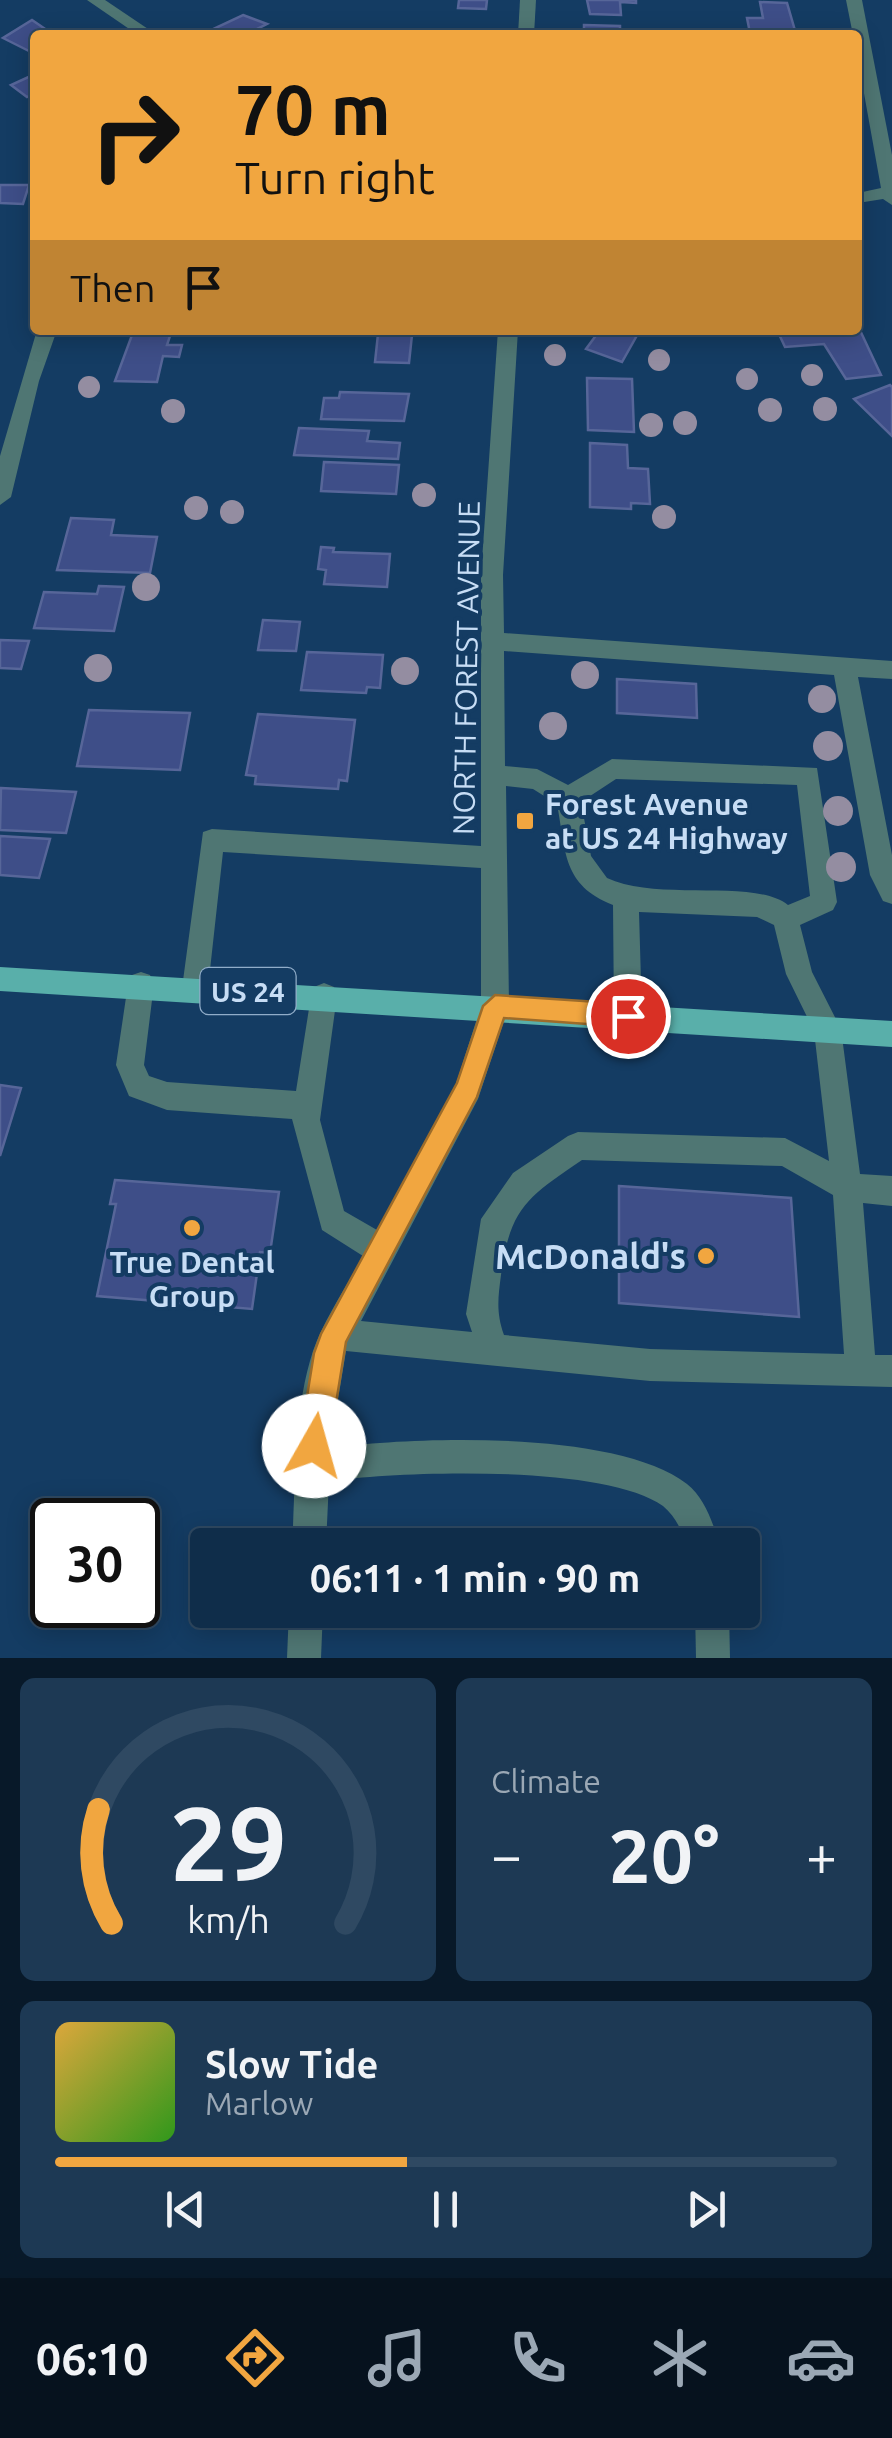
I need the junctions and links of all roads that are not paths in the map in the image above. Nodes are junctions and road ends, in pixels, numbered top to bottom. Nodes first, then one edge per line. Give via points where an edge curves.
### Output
1 (95, 0) edge
2 (528, 0) edge
3 (854, 0) edge
4 (141, 30) edge
5 (526, 30) edge
6 (860, 30) edge
7 (862, 42) edge
8 (891, 196) edge
9 (862, 198) edge
10 (45, 335) edge
11 (508, 335) edge
12 (0, 497) edge
13 (493, 641) junction
14 (846, 670) junction
15 (892, 670) edge
16 (494, 774) junction
17 (568, 798) junction
18 (494, 858) junction
19 (892, 893) edge
20 (626, 902) junction
21 (785, 919) junction
22 (0, 979) edge
23 (141, 984) junction
24 (195, 988) junction
25 (324, 996) junction
26 (495, 1006) junction
27 (628, 1016) junction
28 (827, 1029) junction
29 (892, 1034) edge
30 (308, 1106) junction
31 (848, 1187) junction
32 (892, 1190) edge
33 (383, 1250) junction
34 (335, 1334) junction
35 (494, 1350) junction
36 (877, 1370) edge
37 (313, 1467) junction
38 (311, 1528) edge
39 (698, 1528) edge
40 (305, 1628) edge
41 (712, 1628) edge
42 (304, 1658) edge
43 (713, 1658) edge

1 - 4 street
2 - 5 street
3 - 6 street
7 - 8 street
8 - 9 street
10 - 12 street
11 - 13 street, NORTH FOREST AVENUE
13 - 14 street
13 - 16 street, NORTH FOREST AVENUE
14 - 15 street
14 - 19 street via 883,875
16 - 17 street via 537,780
16 - 18 street, NORTH FOREST AVENUE
17 - 20 street via 586,874 598,890
17 - 21 street via 612,769 808,776 824,902
18 - 24 street via 212,840
18 - 26 street, NORTH FOREST AVENUE
20 - 21 street via 756,905
20 - 27 street
21 - 28 street via 799,974
22 - 23 main road, US 24
23 - 24 main road, US 24
23 - 30 street via 130,1065 139,1086 167,1096
24 - 25 main road, US 24
25 - 26 main road, US 24
25 - 30 street
26 - 27 main road, US 24
26 - 33 street, NORTH FOREST AVENUE via 468,1088
27 - 28 main road, US 24
28 - 29 main road, US 24
28 - 31 street
30 - 33 street via 309,1142 332,1220
31 - 32 street
31 - 35 street via 785,1152 578,1146 523,1183 492,1230 481,1314
31 - 36 street
33 - 34 street, NORTH FOREST AVENUE
34 - 35 street
34 - 37 street, NORTH FOREST AVENUE
35 - 36 street via 650,1365
37 - 38 street, NORTH FOREST AVENUE
37 - 39 street via 411,1456 548,1463 641,1479 674,1493
40 - 42 street
41 - 43 street

